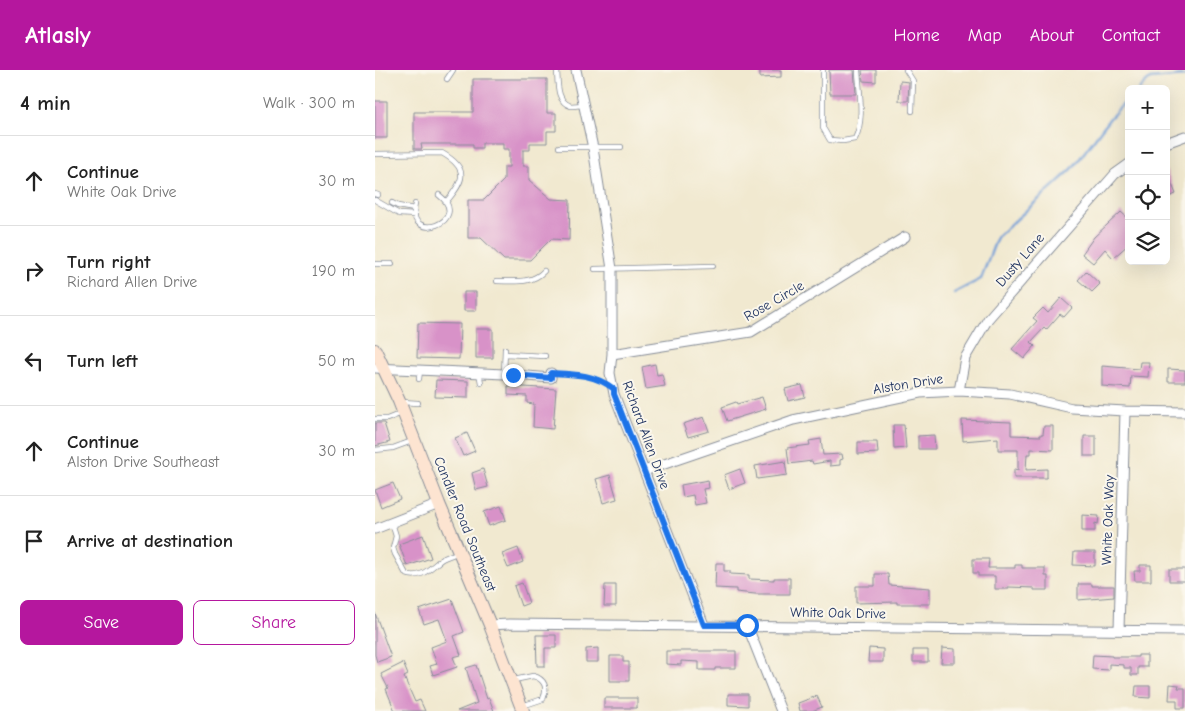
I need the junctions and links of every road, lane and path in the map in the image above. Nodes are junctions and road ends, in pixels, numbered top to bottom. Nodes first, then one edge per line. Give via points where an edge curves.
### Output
1 (453, 70) edge
2 (557, 70) edge
3 (576, 70) edge
4 (823, 70) edge
5 (858, 70) edge
6 (906, 70) edge
7 (447, 79) dead end
8 (583, 104) junction
9 (912, 111) dead end
10 (1185, 136) edge
11 (1170, 142) edge
12 (559, 147) dead end
13 (621, 147) dead end
14 (593, 148) junction
15 (375, 154) edge
16 (1125, 167) edge
17 (439, 195) dead end
18 (375, 200) edge
19 (392, 202) dead end
20 (446, 202) junction
21 (415, 216) junction
22 (905, 237) dead end
23 (375, 264) edge
24 (392, 264) dead end
25 (713, 266) dead end
26 (595, 269) dead end
27 (612, 269) junction
28 (544, 270) dead end
29 (497, 281) dead end
30 (375, 350) edge
31 (612, 354) junction
32 (545, 356) dead end
33 (379, 368) edge
34 (479, 372) junction
35 (551, 373) joint
36 (503, 374) junction
37 (481, 384) dead end
38 (614, 389) junction
39 (959, 391) junction
40 (418, 403) dead end
41 (401, 407) junction
42 (1125, 411) junction
43 (1185, 412) edge
44 (375, 419) edge
45 (414, 440) junction
46 (375, 450) edge
47 (644, 471) junction
48 (439, 504) junction
49 (392, 523) junction
50 (375, 529) edge
51 (459, 552) junction
52 (490, 625) junction
53 (704, 625) junction
54 (747, 625) junction
55 (1119, 630) junction
56 (1185, 630) edge
57 (511, 681) junction
58 (522, 709) edge
59 (781, 711) edge

1 - 7 lane
2 - 8 lane via 562,100 571,106
3 - 8 street, Richard Allen Drive
4 - 5 lane via 823,128 830,140 836,141 855,139 858,133
6 - 9 lane via 913,81
8 - 14 street, Richard Allen Drive
10 - 11 street
12 - 14 lane
13 - 14 lane
14 - 27 street, Richard Allen Drive
15 - 20 lane via 442,154 451,158 462,174 461,182
16 - 39 street, Dusty Lane via 1115,174 988,319 965,358
17 - 20 lane
18 - 21 lane via 399,214
19 - 21 lane via 398,206 414,207
20 - 21 lane via 447,216 437,226 423,225
22 - 31 street, Rose Circle via 751,332
23 - 24 lane
25 - 27 lane
26 - 27 lane
27 - 31 street, Richard Allen Drive
28 - 29 lane via 531,280
30 - 33 main road, Candler Road Southeast
31 - 38 street, Richard Allen Drive via 610,373
32 - 36 lane via 505,351
33 - 34 street via 420,375
33 - 41 main road, Candler Road Southeast
34 - 36 street
34 - 37 lane
35 - 36 street via 551,378
35 - 38 path via 585,375
38 - 47 street, Richard Allen Drive
39 - 42 street, Alston Drive via 1010,394 1072,408
39 - 47 street, Alston Drive via 920,393 793,420
40 - 41 lane
41 - 44 lane via 387,419
41 - 45 main road, Candler Road Southeast
42 - 43 street, Alston Drive
42 - 55 street, White Oak Way
45 - 46 lane via 393,448
45 - 48 main road, Candler Road Southeast
47 - 53 street, Richard Allen Drive
48 - 49 street
48 - 51 main road, Candler Road Southeast
49 - 50 street
49 - 51 lane via 396,536 393,548 406,574 415,576 426,572 442,559
51 - 52 main road, Candler Road Southeast
52 - 53 street, White Oak Drive
52 - 57 main road, Candler Road Southeast
53 - 54 street, White Oak Drive
54 - 55 street, White Oak Drive
54 - 59 street
55 - 56 street, White Oak Drive
57 - 58 main road, Candler Road Southeast
57 - 58 lane via 533,676 543,681 543,699

